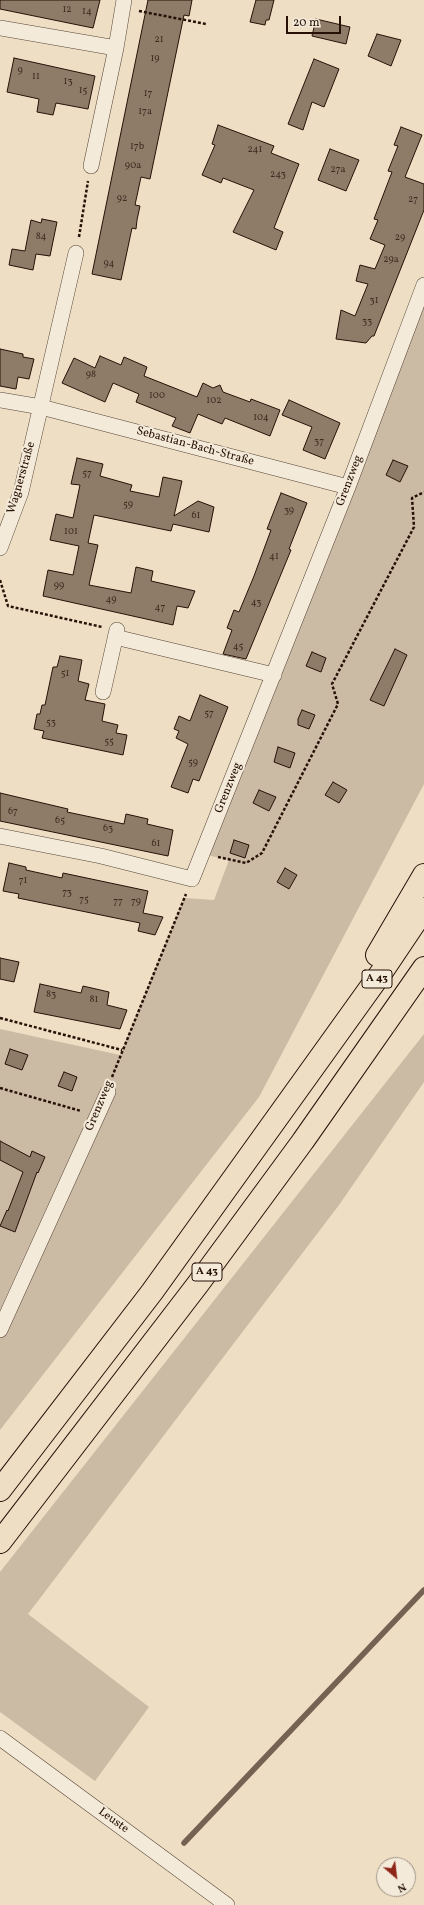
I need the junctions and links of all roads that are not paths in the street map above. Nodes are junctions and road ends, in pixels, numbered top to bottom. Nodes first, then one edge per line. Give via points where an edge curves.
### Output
1 (124, 4) edge
2 (0, 28) edge
3 (116, 48) junction
4 (91, 166) road end
5 (76, 253) road end
6 (424, 285) edge
7 (0, 400) edge
8 (41, 407) junction
9 (348, 487) junction
10 (0, 548) edge
11 (274, 675) junction
12 (104, 692) dead end
13 (0, 836) edge
14 (424, 875) edge
15 (424, 909) edge
16 (424, 968) edge
17 (327, 1047) junction
18 (108, 1092) road end
19 (0, 1330) edge
20 (0, 1490) edge
21 (0, 1542) edge
22 (0, 1738) edge
23 (227, 1905) edge

1 - 3 street
2 - 3 street
3 - 4 street
5 - 8 street
6 - 9 street, Grenzweg
7 - 8 street, Sebastian-Bach-Straße
8 - 9 street, Sebastian-Bach-Straße
8 - 10 street, Wagnerstraße via 21,492
9 - 11 street, Grenzweg
11 - 12 street via 116,634
11 - 13 street, Grenzweg via 192,879 100,856
14 - 17 highway
15 - 17 highway, A 43
16 - 21 highway, A 43 via 303,1141 202,1278
17 - 20 highway, A 43 via 152,1292
18 - 19 street, Grenzweg
22 - 23 street, Leuste

